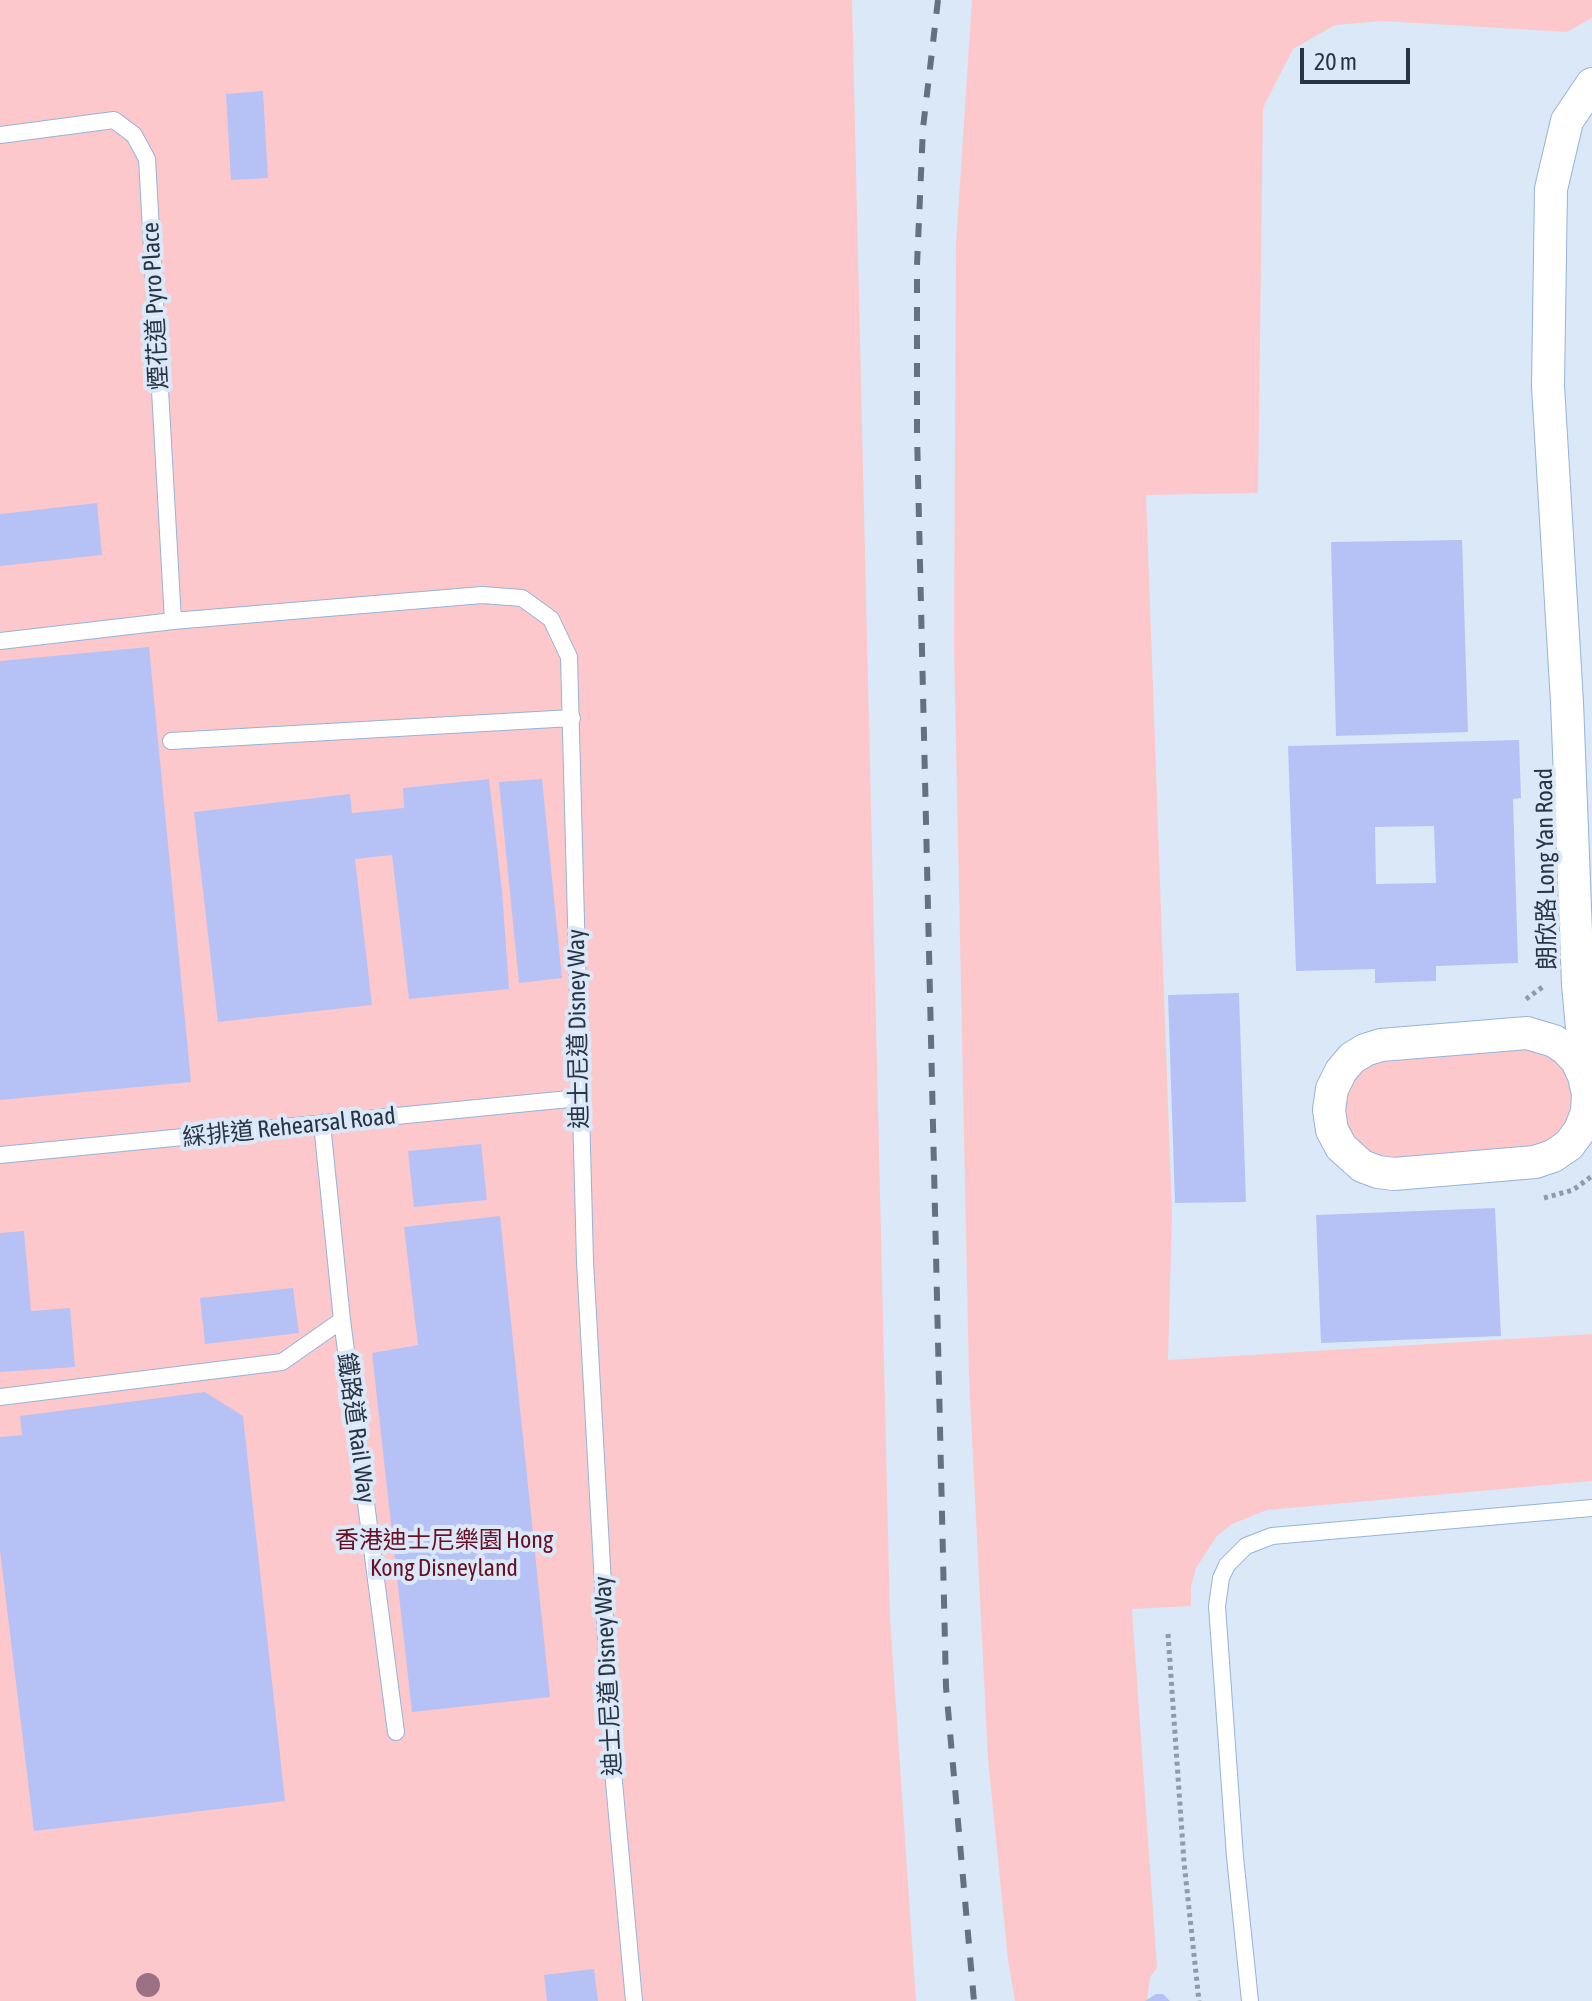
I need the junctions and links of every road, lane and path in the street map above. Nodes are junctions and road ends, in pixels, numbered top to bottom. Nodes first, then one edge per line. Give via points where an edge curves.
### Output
1 (1592, 84) edge
2 (0, 135) edge
3 (173, 621) junction
4 (0, 641) edge
5 (1579, 702) edge
6 (572, 718) junction
7 (171, 741) dead end
8 (1563, 983) junction
9 (1514, 1018) junction
10 (1588, 1094) junction
11 (579, 1098) junction
12 (322, 1124) junction
13 (0, 1155) edge
14 (1592, 1176) edge
15 (1530, 1199) dead end
16 (342, 1320) junction
17 (0, 1397) edge
18 (1592, 1508) edge
19 (1168, 1634) dead end
20 (396, 1732) dead end
21 (634, 2001) edge
22 (1199, 2001) edge
23 (1250, 2001) edge

1 - 5 street, 朗欣路 Long Yan Road via 1567,121 1551,189 1548,386
2 - 3 lane, 煙花道 Pyro Place via 114,120 134,135 147,159
3 - 4 lane, 迪士尼道 Disney Way
3 - 6 lane, 迪士尼道 Disney Way via 482,595 522,598 551,619 569,657
5 - 8 street, 朗欣路 Long Yan Road
6 - 7 lane
6 - 11 lane, 迪士尼道 Disney Way
8 - 9 path, 朗欣路 Long Yan Road via 1527,999
8 - 9 street via 1571,999 1548,1021 1535,1028
8 - 10 street
9 - 10 street via 1566,1049 1577,1061
9 - 10 street via 1381,1045 1352,1058 1330,1099 1332,1130 1341,1147 1362,1166 1394,1174 1535,1162 1569,1145 1587,1112
11 - 12 lane, 綵排道 Rehearsal Road
11 - 21 lane, 迪士尼道 Disney Way via 614,1782
12 - 13 lane, 綵排道 Rehearsal Road
12 - 16 lane, 鐵路道 Rail Way
14 - 15 path via 1573,1190
16 - 17 lane via 282,1362
16 - 20 lane, 鐵路道 Rail Way
18 - 23 lane via 1272,1536 1246,1546 1227,1565 1218,1591 1218,1622
19 - 22 path

